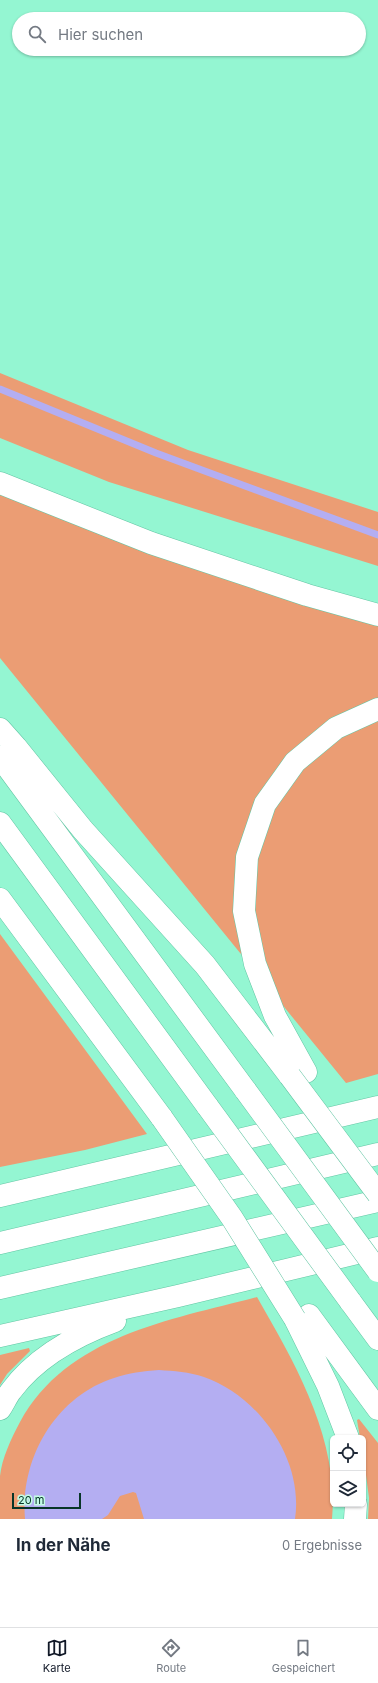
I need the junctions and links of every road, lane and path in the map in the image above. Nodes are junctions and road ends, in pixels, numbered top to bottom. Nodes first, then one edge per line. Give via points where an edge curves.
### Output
1 (0, 483) edge
2 (378, 615) edge
3 (378, 709) edge
4 (0, 729) edge
5 (0, 757) edge
6 (0, 823) edge
7 (0, 899) edge
8 (0, 912) edge
9 (31, 941) junction
10 (298, 1074) junction
11 (378, 1107) edge
12 (378, 1154) edge
13 (120, 1168) junction
14 (0, 1185) edge
15 (378, 1194) edge
16 (0, 1196) edge
17 (378, 1201) edge
18 (0, 1243) edge
19 (378, 1248) edge
20 (378, 1272) edge
21 (0, 1288) edge
22 (178, 1296) junction
23 (302, 1317) junction
24 (0, 1336) edge
25 (378, 1339) edge
26 (0, 1409) edge
27 (378, 1409) edge
28 (347, 1435) edge
29 (356, 1507) edge
30 (355, 1519) edge

1 - 2 highway via 151,543 307,595
3 - 10 highway via 336,728 295,762 265,804 247,857 244,911 255,964
4 - 10 highway via 83,830 205,965
5 - 20 highway, bridge
6 - 25 highway, bridge
7 - 9 highway
8 - 9 highway
9 - 23 highway, bridge via 162,1118
10 - 15 highway, bridge via 347,1153
11 - 13 highway
12 - 18 highway
13 - 14 highway
13 - 16 highway
17 - 21 highway
19 - 22 highway
22 - 24 highway
22 - 26 highway via 98,1327 68,1343 36,1364 11,1391
23 - 27 highway
23 - 28 highway
29 - 30 highway

